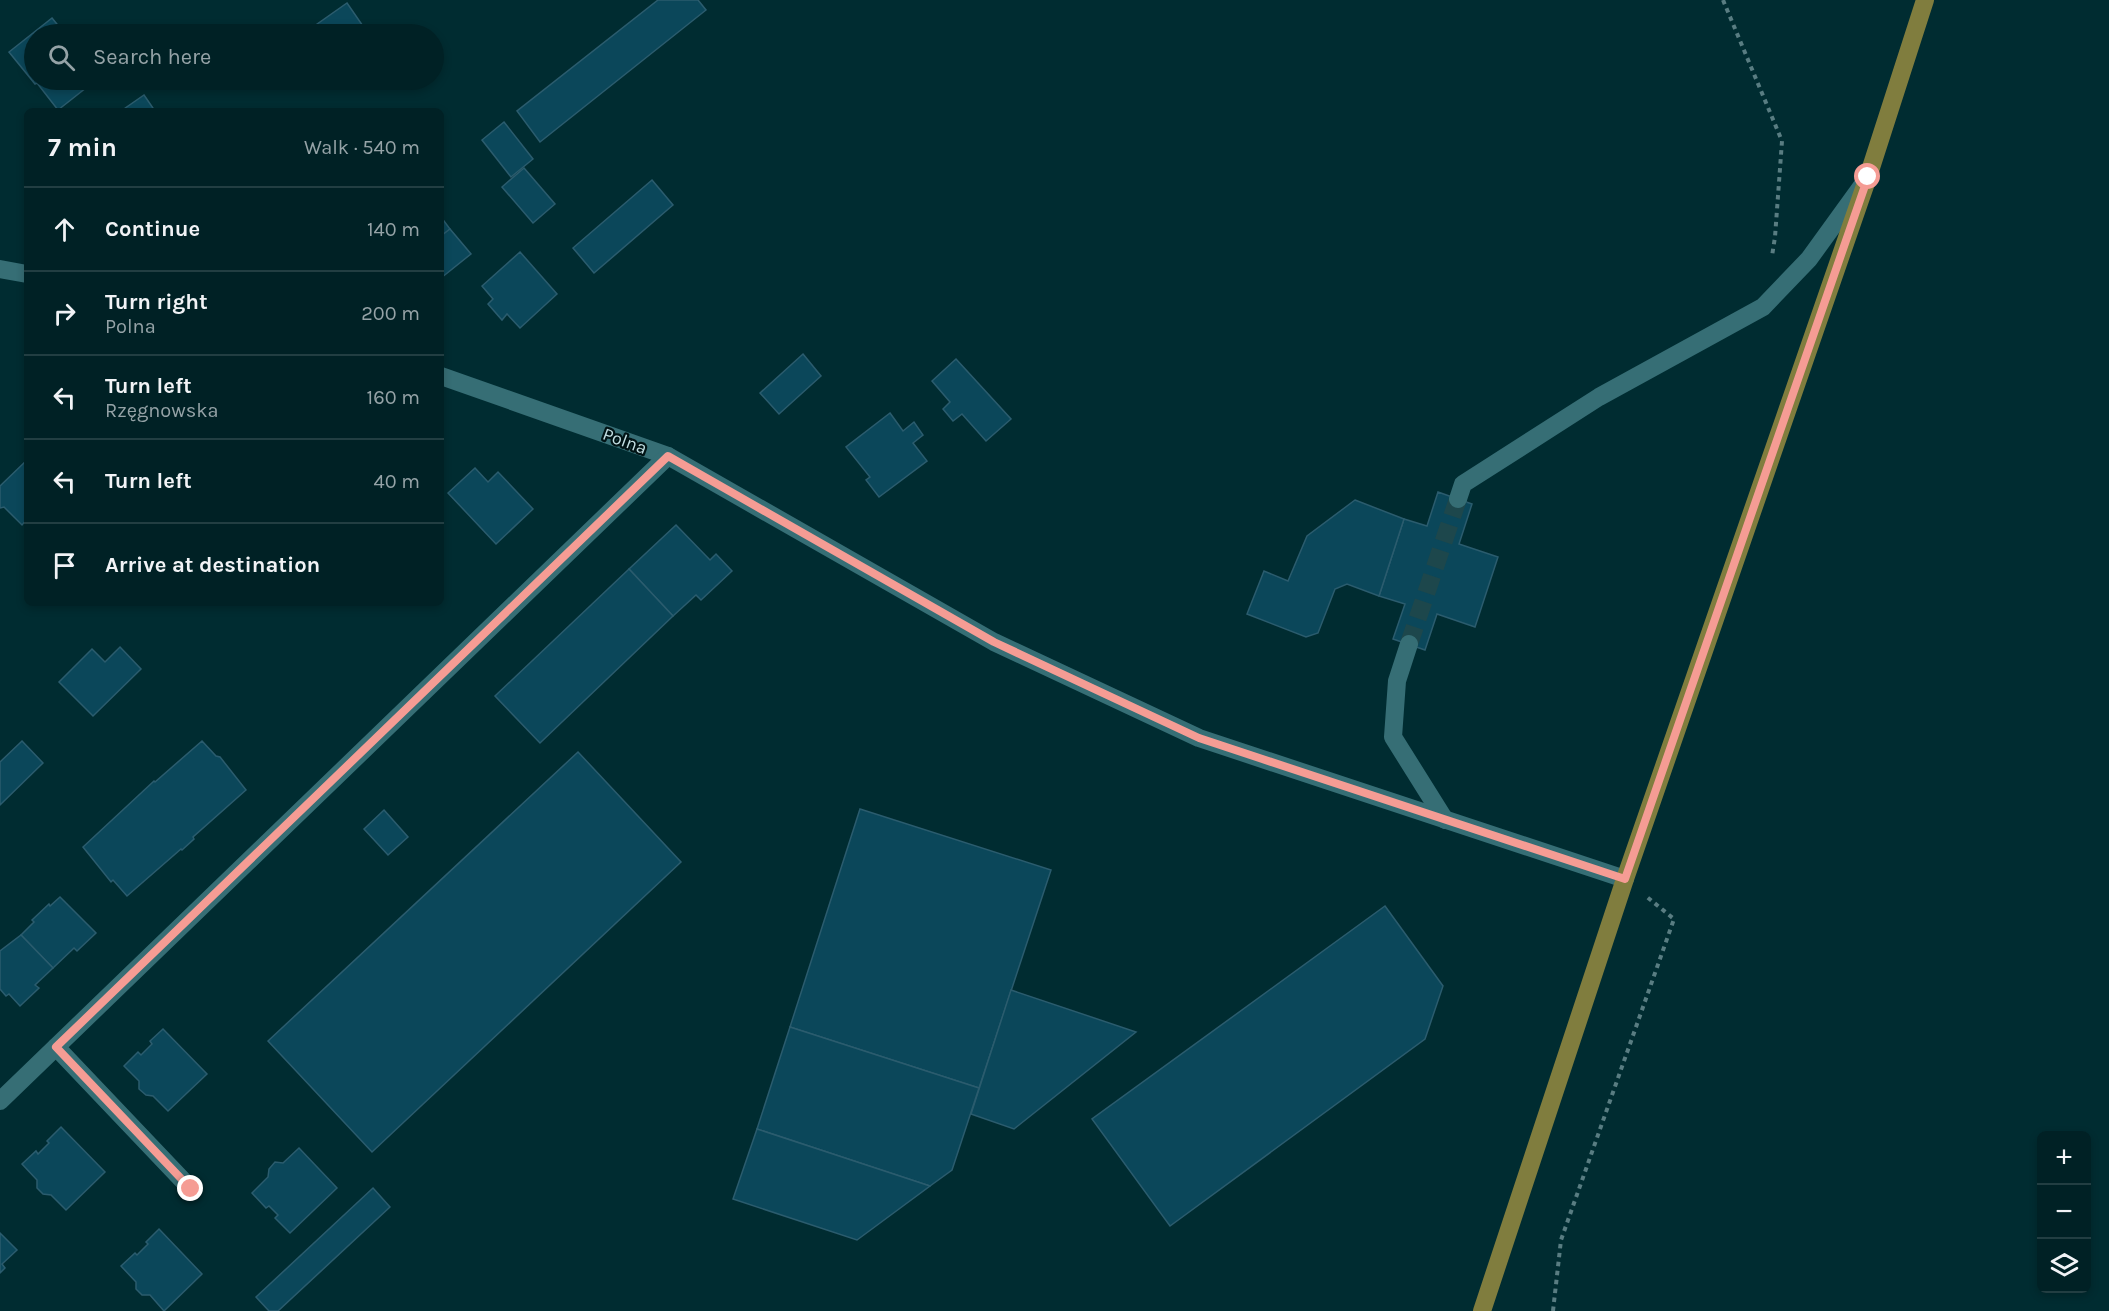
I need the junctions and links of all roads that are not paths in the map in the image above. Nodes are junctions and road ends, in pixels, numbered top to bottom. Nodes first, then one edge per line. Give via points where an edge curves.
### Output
1 (1925, 0) edge
2 (1868, 177) junction
3 (0, 269) edge
4 (24, 273) edge
5 (444, 377) edge
6 (668, 456) junction
7 (1458, 499) tunnel mouth
8 (1409, 644) tunnel mouth
9 (1445, 820) junction
10 (1625, 879) junction
11 (56, 1047) junction
12 (0, 1101) edge
13 (191, 1189) dead end
14 (1482, 1311) edge

1 - 2 main road
2 - 7 street via 1809,259 1763,307 1599,397 1463,484
2 - 10 main road
3 - 4 street
5 - 6 street, Polna
6 - 9 street, Polna via 994,642 1188,733
6 - 11 street
8 - 9 street via 1397,681 1394,737
9 - 10 street, Polna
10 - 14 main road
11 - 12 street
11 - 13 street

